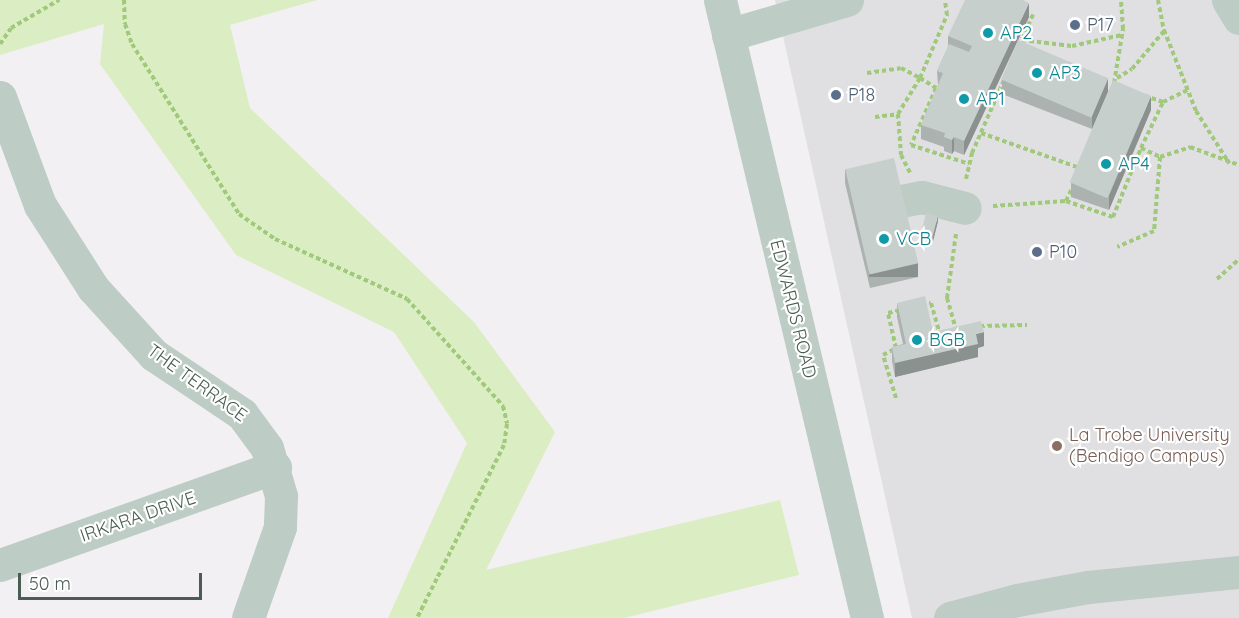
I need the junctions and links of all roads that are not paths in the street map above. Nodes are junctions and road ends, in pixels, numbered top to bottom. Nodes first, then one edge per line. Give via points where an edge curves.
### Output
1 (720, 0) edge
2 (1228, 0) edge
3 (829, 11) edge
4 (1239, 18) edge
5 (728, 35) junction
6 (0, 97) edge
7 (912, 199) road end
8 (962, 209) road end
9 (275, 467) junction
10 (0, 565) edge
11 (1239, 572) edge
12 (248, 618) edge
13 (867, 618) edge
14 (950, 618) edge

1 - 5 street, EDWARDS ROAD
2 - 4 street
3 - 5 street
5 - 13 street, EDWARDS ROAD
6 - 9 street, THE TERRACE via 40,205 93,288 139,341 172,369 252,424
7 - 8 street
9 - 10 street, IRKARA DRIVE
9 - 12 street, THE TERRACE via 281,496 280,527
11 - 14 street via 1077,589

